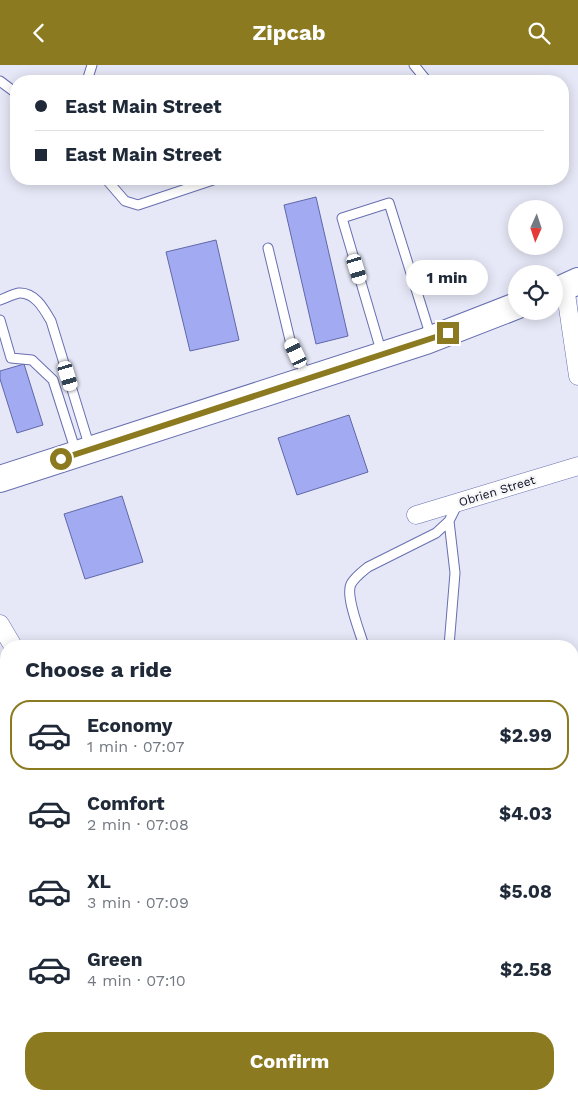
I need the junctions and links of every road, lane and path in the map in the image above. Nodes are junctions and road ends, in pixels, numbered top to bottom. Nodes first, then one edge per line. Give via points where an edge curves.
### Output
1 (414, 65) edge
2 (422, 75) edge
3 (111, 185) edge
4 (198, 185) edge
5 (268, 248) dead end
6 (566, 287) edge
7 (0, 300) edge
8 (508, 309) edge
9 (0, 321) edge
10 (432, 339) junction
11 (382, 355) junction
12 (578, 376) edge
13 (308, 379) junction
14 (84, 452) junction
15 (578, 466) edge
16 (0, 479) edge
17 (458, 503) junction
18 (416, 515) dead end
19 (449, 521) junction
20 (0, 624) edge
21 (9, 640) edge
22 (362, 640) edge
23 (449, 640) edge

1 - 2 lane
3 - 4 lane via 125,201 138,205
5 - 13 lane via 290,340
6 - 12 street
7 - 14 lane via 18,293 26,294 44,309 50,321
8 - 10 main road
9 - 14 lane via 11,358 32,360 53,380
10 - 11 main road
10 - 11 lane via 389,203 342,217
11 - 13 main road
13 - 14 main road
14 - 16 main road
15 - 17 street, Obrien Street
17 - 18 street, Obrien Street
17 - 19 lane
19 - 22 lane via 436,533 359,573 349,594
19 - 23 lane via 455,573
20 - 21 street

